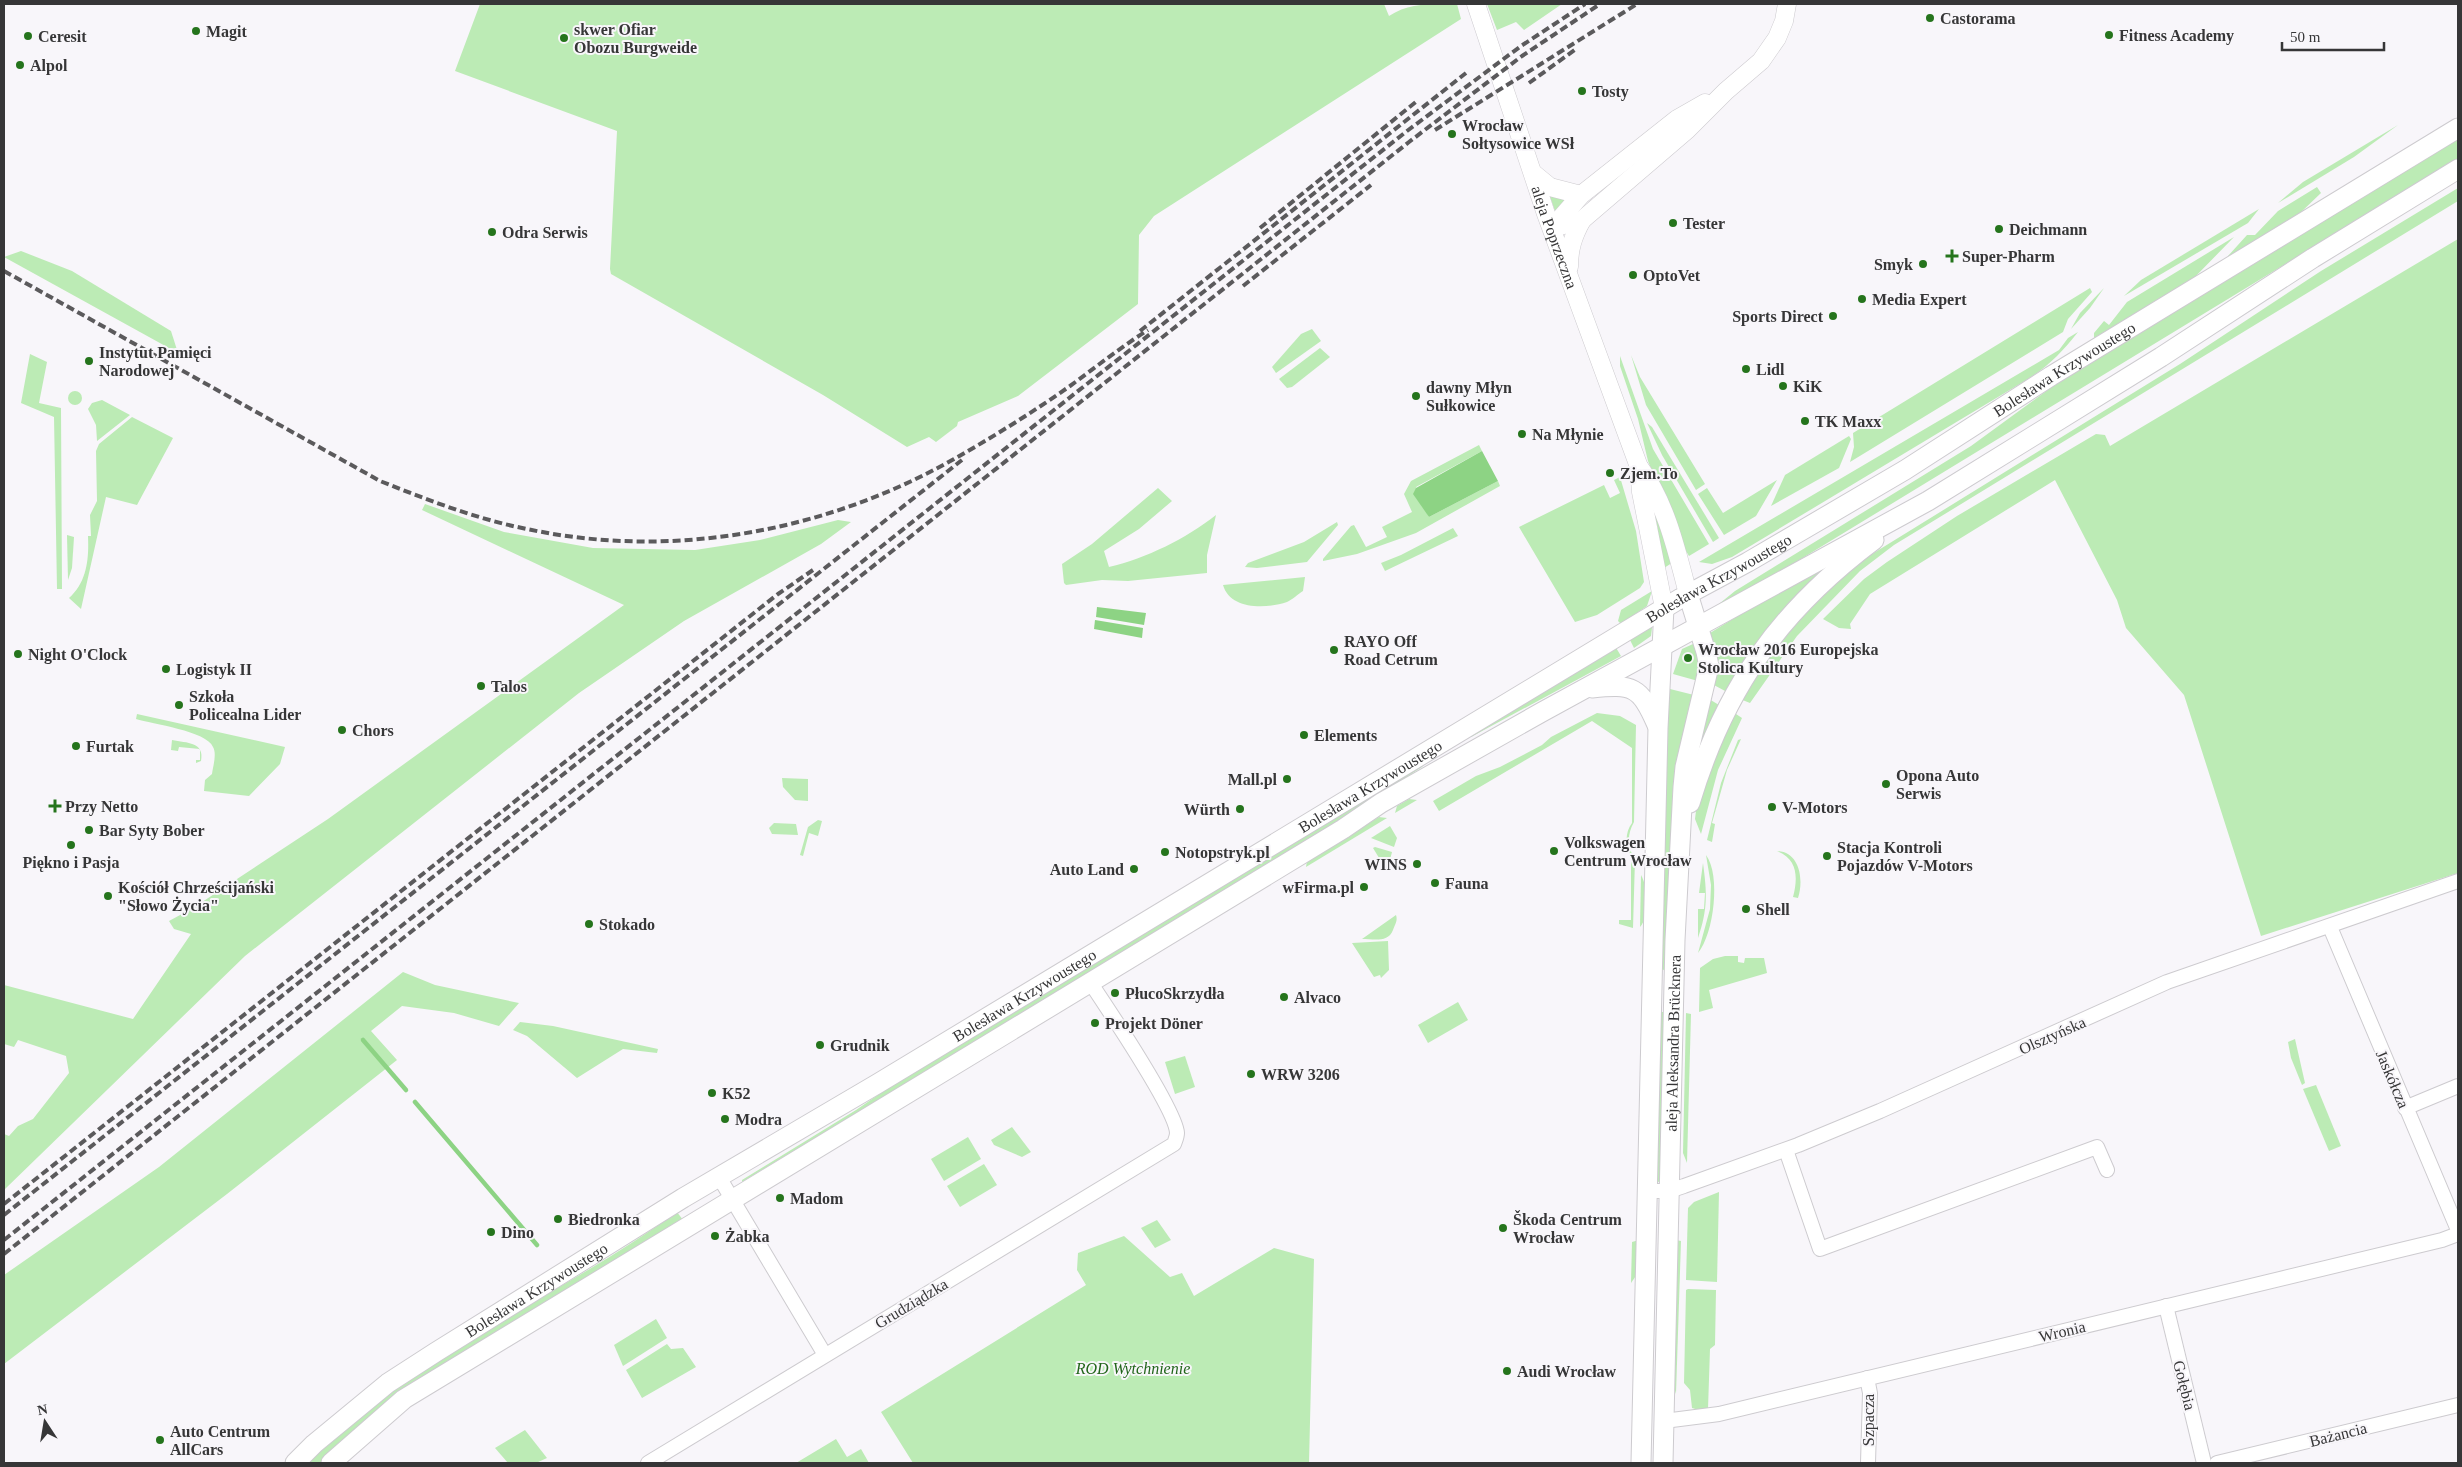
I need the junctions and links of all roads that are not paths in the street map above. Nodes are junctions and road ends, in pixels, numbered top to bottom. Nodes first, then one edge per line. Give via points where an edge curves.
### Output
1 (1476, 4) edge
2 (1787, 4) edge
3 (1726, 92) junction
4 (2458, 128) edge
5 (2458, 169) edge
6 (1531, 170) junction
7 (1581, 195) junction
8 (1582, 220) junction
9 (1552, 228) junction
10 (1569, 270) junction
11 (1640, 468) junction
12 (1928, 501) junction
13 (1688, 594) junction
14 (1664, 608) junction
15 (1698, 628) junction
16 (1663, 645) junction
17 (1581, 690) junction
18 (1658, 728) junction
19 (1682, 828) junction
20 (2458, 880) edge
21 (2330, 927) junction
22 (1090, 982) junction
23 (2458, 1086) edge
24 (2405, 1108) junction
25 (1786, 1150) junction
26 (2107, 1170) dead end
27 (718, 1177) junction
28 (1647, 1191) junction
29 (1669, 1191) junction
30 (732, 1199) junction
31 (2458, 1230) edge
32 (2458, 1234) edge
33 (2166, 1306) junction
34 (825, 1355) junction
35 (1867, 1378) junction
36 (2458, 1405) edge
37 (1664, 1421) junction
38 (295, 1463) edge
39 (331, 1463) edge
40 (648, 1463) edge
41 (1641, 1463) edge
42 (1663, 1463) edge
43 (1868, 1463) edge
44 (2204, 1463) edge
45 (2217, 1463) edge

1 - 6 street, aleja Poprzeczna
2 - 3 street via 1784,21 1770,50
3 - 7 street via 1677,119
3 - 8 street
4 - 13 main road, Bolesława Krzywoustego via 2051,376 1905,470
5 - 12 main road, Bolesława Krzywoustego
6 - 7 street via 1550,187
6 - 9 street, aleja Poprzeczna
7 - 9 street
8 - 9 street
8 - 10 street via 1569,252
9 - 10 street, aleja Poprzeczna
10 - 11 street, aleja Poprzeczna
11 - 13 street, aleja Poprzeczna via 1662,507
11 - 14 street, aleja Poprzeczna via 1640,492
12 - 15 main road, Bolesława Krzywoustego via 1785,577
12 - 19 main road via 1840,567 1779,628 1743,679 1725,712 1708,748
13 - 14 main road, Bolesława Krzywoustego
13 - 15 main road, aleja Aleksandra Brücknera
14 - 16 main road, aleja Aleksandra Brücknera
14 - 27 main road, Bolesława Krzywoustego
15 - 16 main road, Bolesława Krzywoustego
15 - 19 main road, aleja Aleksandra Brücknera via 1708,666 1685,767
16 - 17 main road, Bolesława Krzywoustego
16 - 18 main road, aleja Aleksandra Brücknera
17 - 18 main road via 1619,685 1632,689 1647,702
17 - 22 main road, Bolesława Krzywoustego via 1381,802 1343,829
18 - 28 main road, aleja Aleksandra Brücknera
19 - 29 main road, aleja Aleksandra Brücknera via 1675,940
20 - 21 street, Olsztyńska
21 - 24 street, Jaskółcza
21 - 25 street, Olsztyńska via 2167,982 1941,1085
22 - 30 main road, Bolesława Krzywoustego
22 - 34 street, Grudziądzka via 1172,1117 1177,1134 1174,1144
23 - 24 street
24 - 31 street, Jaskółcza
25 - 26 street via 1820,1249 2097,1147
25 - 29 street, Olsztyńska
27 - 30 street
27 - 38 main road, Bolesława Krzywoustego via 388,1382
28 - 29 street, Olsztyńska
28 - 41 main road, aleja Aleksandra Brücknera
29 - 37 main road, aleja Aleksandra Brücknera
30 - 34 street
30 - 39 main road, Bolesława Krzywoustego via 404,1399
32 - 33 street, Wronia
33 - 35 street, Wronia
33 - 44 street, Gołębia
34 - 40 street, Grudziądzka
35 - 37 street, Wronia via 1718,1414
35 - 43 street, Szpacza via 1870,1393
36 - 45 street, Bażancia
37 - 42 main road, aleja Aleksandra Brücknera

